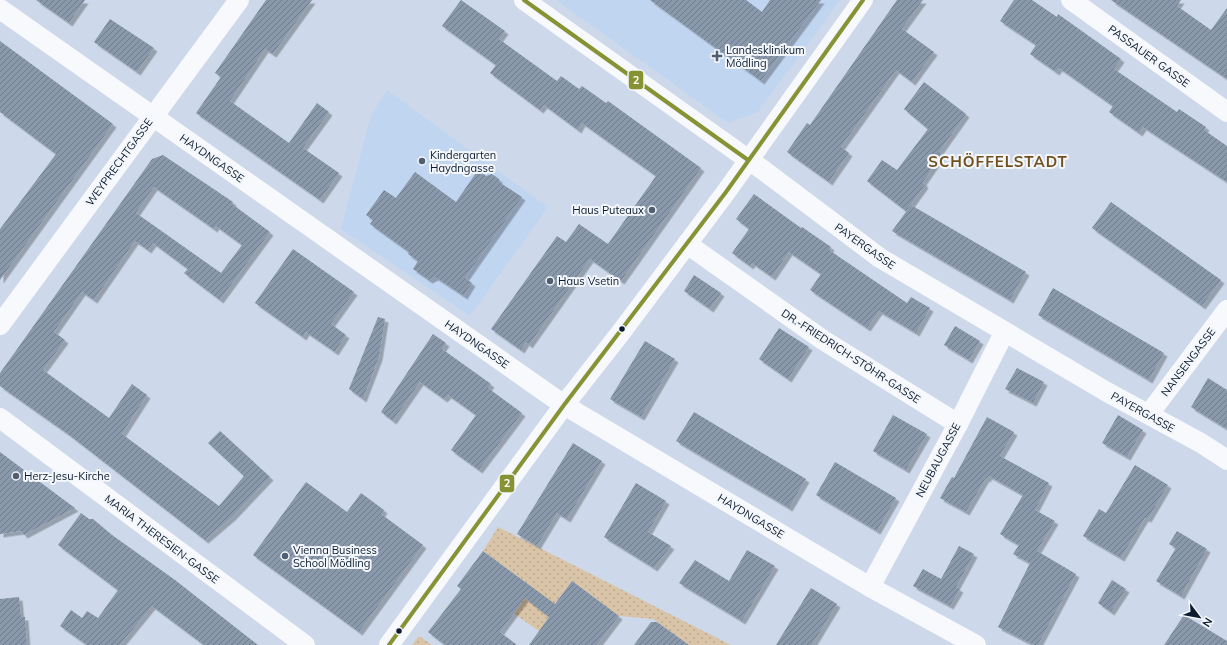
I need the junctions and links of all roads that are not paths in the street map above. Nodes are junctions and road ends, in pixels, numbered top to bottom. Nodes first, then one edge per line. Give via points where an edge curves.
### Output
1 (239, 0) edge
2 (524, 0) edge
3 (863, 0) edge
4 (1072, 0) edge
5 (0, 9) edge
6 (1227, 112) edge
7 (153, 117) junction
8 (748, 160) junction
9 (687, 244) junction
10 (1227, 310) edge
11 (0, 326) edge
12 (1004, 332) junction
13 (564, 405) junction
14 (1149, 414) junction
15 (0, 418) edge
16 (958, 424) junction
17 (1227, 460) edge
18 (870, 587) junction
19 (305, 645) edge
20 (389, 645) edge
21 (976, 645) edge

1 - 7 street, WEYPRECHTGASSE
2 - 8 street, PAYERGASSE
3 - 8 street
4 - 6 street, PASSAUER GASSE
5 - 7 street, HAYDNGASSE
7 - 11 street, WEYPRECHTGASSE
7 - 13 street, HAYDNGASSE
8 - 9 street
8 - 12 street, PAYERGASSE via 880,258
9 - 13 street
9 - 16 street, DR.-FRIEDRICH-STÖHR-GASSE via 822,340
10 - 14 street, NANSENGASSE
12 - 14 street, PAYERGASSE
12 - 16 street, NEUBAUGASSE
13 - 18 street, HAYDNGASSE
13 - 20 street
14 - 17 street, PAYERGASSE
15 - 19 street, MARIA THERESIEN-GASSE
16 - 18 street, NEUBAUGASSE
18 - 21 street, HAYDNGASSE

